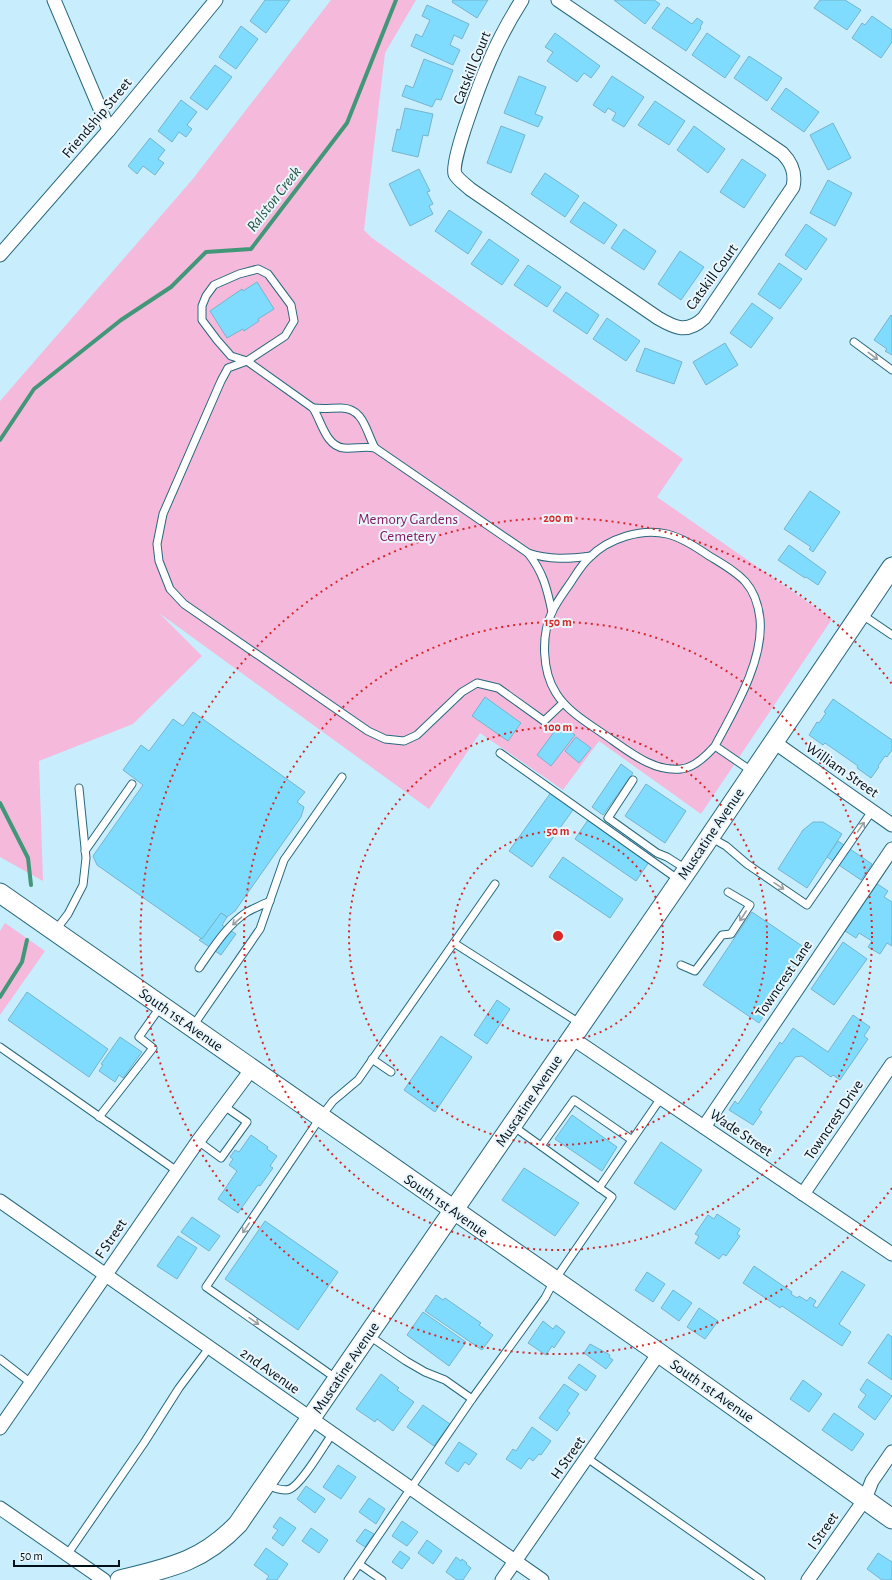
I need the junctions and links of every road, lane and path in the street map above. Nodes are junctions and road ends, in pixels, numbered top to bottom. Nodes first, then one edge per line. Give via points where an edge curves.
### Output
1 (54, 0) edge
2 (216, 0) edge
3 (522, 0) edge
4 (558, 0) edge
5 (109, 130) junction
6 (0, 255) edge
7 (854, 342) dead end
8 (247, 361) junction
9 (892, 370) edge
10 (313, 408) junction
11 (375, 448) junction
12 (528, 552) junction
13 (591, 556) junction
14 (892, 567) edge
15 (552, 612) junction
16 (861, 614) junction
17 (892, 635) edge
18 (563, 703) junction
19 (774, 742) junction
20 (714, 746) junction
21 (500, 753) dead end
22 (753, 772) junction
23 (342, 777) dead end
24 (633, 780) dead end
25 (132, 784) dead end
26 (79, 788) dead end
27 (872, 811) junction
28 (892, 825) edge
29 (710, 836) junction
30 (892, 850) edge
31 (85, 851) junction
32 (683, 875) junction
33 (495, 884) dead end
34 (728, 892) dead end
35 (0, 893) edge
36 (270, 901) junction
37 (55, 931) junction
38 (454, 943) junction
39 (680, 965) dead end
40 (199, 968) dead end
41 (161, 1006) junction
42 (192, 1028) junction
43 (577, 1031) junction
44 (0, 1047) edge
45 (372, 1059) junction
46 (892, 1064) edge
47 (251, 1070) junction
48 (391, 1072) dead end
49 (661, 1098) junction
50 (224, 1106) junction
51 (99, 1117) junction
52 (320, 1118) junction
53 (513, 1126) junction
54 (704, 1127) junction
55 (632, 1140) junction
56 (198, 1141) junction
57 (541, 1146) junction
58 (178, 1171) junction
59 (599, 1188) junction
60 (803, 1194) junction
61 (0, 1201) edge
62 (453, 1211) junction
63 (892, 1254) edge
64 (106, 1275) junction
65 (554, 1281) junction
66 (368, 1335) junction
67 (210, 1348) junction
68 (659, 1353) junction
69 (0, 1359) edge
70 (338, 1380) junction
71 (31, 1383) junction
72 (472, 1398) junction
73 (312, 1418) junction
74 (0, 1428) edge
75 (333, 1433) junction
76 (892, 1452) edge
77 (587, 1458) junction
78 (266, 1485) junction
79 (411, 1488) junction
80 (864, 1500) junction
81 (0, 1508) edge
82 (892, 1519) edge
83 (67, 1554) junction
84 (515, 1561) junction
85 (359, 1564) junction
86 (104, 1580) edge
87 (120, 1580) edge
88 (348, 1580) edge
89 (382, 1580) edge
90 (502, 1580) edge
91 (542, 1580) edge
92 (761, 1580) edge
93 (808, 1580) edge

1 - 5 street
2 - 5 street, Friendship Street
3 - 4 street, Catskill Court via 490,59 457,154 455,174 470,189 672,327 684,328 695,325 704,318 793,187 792,165 782,153
5 - 6 street, Friendship Street
7 -> 9 lane
8 - 8 lane via 285,336 294,321 291,305 268,274 258,270 239,274 214,285 202,306 202,320 217,340 231,356
8 - 10 lane
8 - 18 lane via 228,368 164,514 158,544 159,561 170,589 184,604 368,731 385,739 404,741 417,735 462,692 478,683 498,688 544,722
10 - 11 lane via 333,444 343,448
10 - 11 lane via 342,408 355,411 362,418
11 - 12 lane
12 - 13 lane via 553,558
12 - 15 lane via 542,575
13 - 15 lane via 578,571
13 - 20 lane via 618,539 638,533 662,533 683,540 738,573 746,582 757,599 760,620 759,643 746,685
14 - 16 main road, Muscatine Avenue
15 - 18 lane via 546,628 546,665 550,680
16 - 17 lane
16 - 19 main road, Muscatine Avenue
18 - 20 lane via 621,746 665,770 683,769 698,762
19 - 22 main road, Muscatine Avenue
19 - 27 street, William Street
20 - 22 lane
21 - 32 lane
22 - 29 main road, Muscatine Avenue
23 - 36 lane via 284,860
24 - 32 lane via 608,818 657,853 667,857
25 - 31 lane
26 - 31 lane
27 - 28 street, William Street
29 -> 27 lane via 807,905
29 - 32 main road, Muscatine Avenue
30 - 54 street, Towncrest Lane
31 - 37 lane via 83,886 68,914
32 - 43 main road, Muscatine Avenue
33 - 38 lane
34 -> 39 lane via 750,905 731,934 722,935 695,971
35 - 37 main road, South 1st Avenue
36 -> 40 lane via 247,912 232,925
36 - 42 lane via 260,930
37 - 41 main road, South 1st Avenue
38 - 43 lane
38 - 45 lane
41 - 42 main road, South 1st Avenue
41 - 51 lane via 139,1037 153,1048
42 - 47 main road, South 1st Avenue
43 - 49 street, Wade Street
43 - 53 main road, Muscatine Avenue
44 - 51 lane
45 - 48 lane
45 - 52 lane via 358,1080 333,1101
46 - 60 street, Towncrest Drive
47 - 50 street, F Street
47 - 52 main road, South 1st Avenue
49 - 54 street, Wade Street
49 - 55 lane
50 - 56 street, F Street
50 - 56 lane via 247,1122 221,1158
51 - 58 lane
52 - 62 main road, South 1st Avenue
52 -> 70 lane via 206,1287
53 - 57 lane
53 - 62 main road, Muscatine Avenue
54 - 60 street, Wade Street
55 - 57 lane via 574,1100
55 - 59 lane
56 - 58 street, F Street
57 - 59 lane
58 - 64 street, F Street
59 - 65 lane via 612,1197
60 - 63 street, Wade Street
61 - 64 street, 2nd Avenue
62 - 65 main road, South 1st Avenue
62 - 66 main road, Muscatine Avenue
64 - 67 street, 2nd Avenue
64 - 71 street, F Street
65 - 68 main road, South 1st Avenue
65 - 72 lane via 545,1298
66 - 70 main road, Muscatine Avenue
66 - 72 lane via 406,1361 445,1380
67 - 73 street, 2nd Avenue
67 - 83 lane via 179,1388
68 - 77 street, H Street
68 - 80 main road, South 1st Avenue
69 - 71 lane
70 - 73 main road, Muscatine Avenue
71 - 74 street, F Street
72 - 79 lane
73 - 75 street, 2nd Avenue
73 - 78 main road, Muscatine Avenue
75 - 78 lane via 295,1486 283,1490
75 - 79 street, 2nd Avenue
76 - 80 street, I Street via 872,1481
77 - 84 street, H Street
77 - 92 lane
78 - 87 main road, Muscatine Avenue via 238,1524 206,1552 163,1569
79 - 84 street, 2nd Avenue
79 - 85 lane
80 - 82 main road, South 1st Avenue
80 - 93 street, I Street
81 - 83 street
83 - 86 street
84 - 90 street, H Street
84 - 91 street, 2nd Avenue
85 - 88 lane
85 - 89 lane

